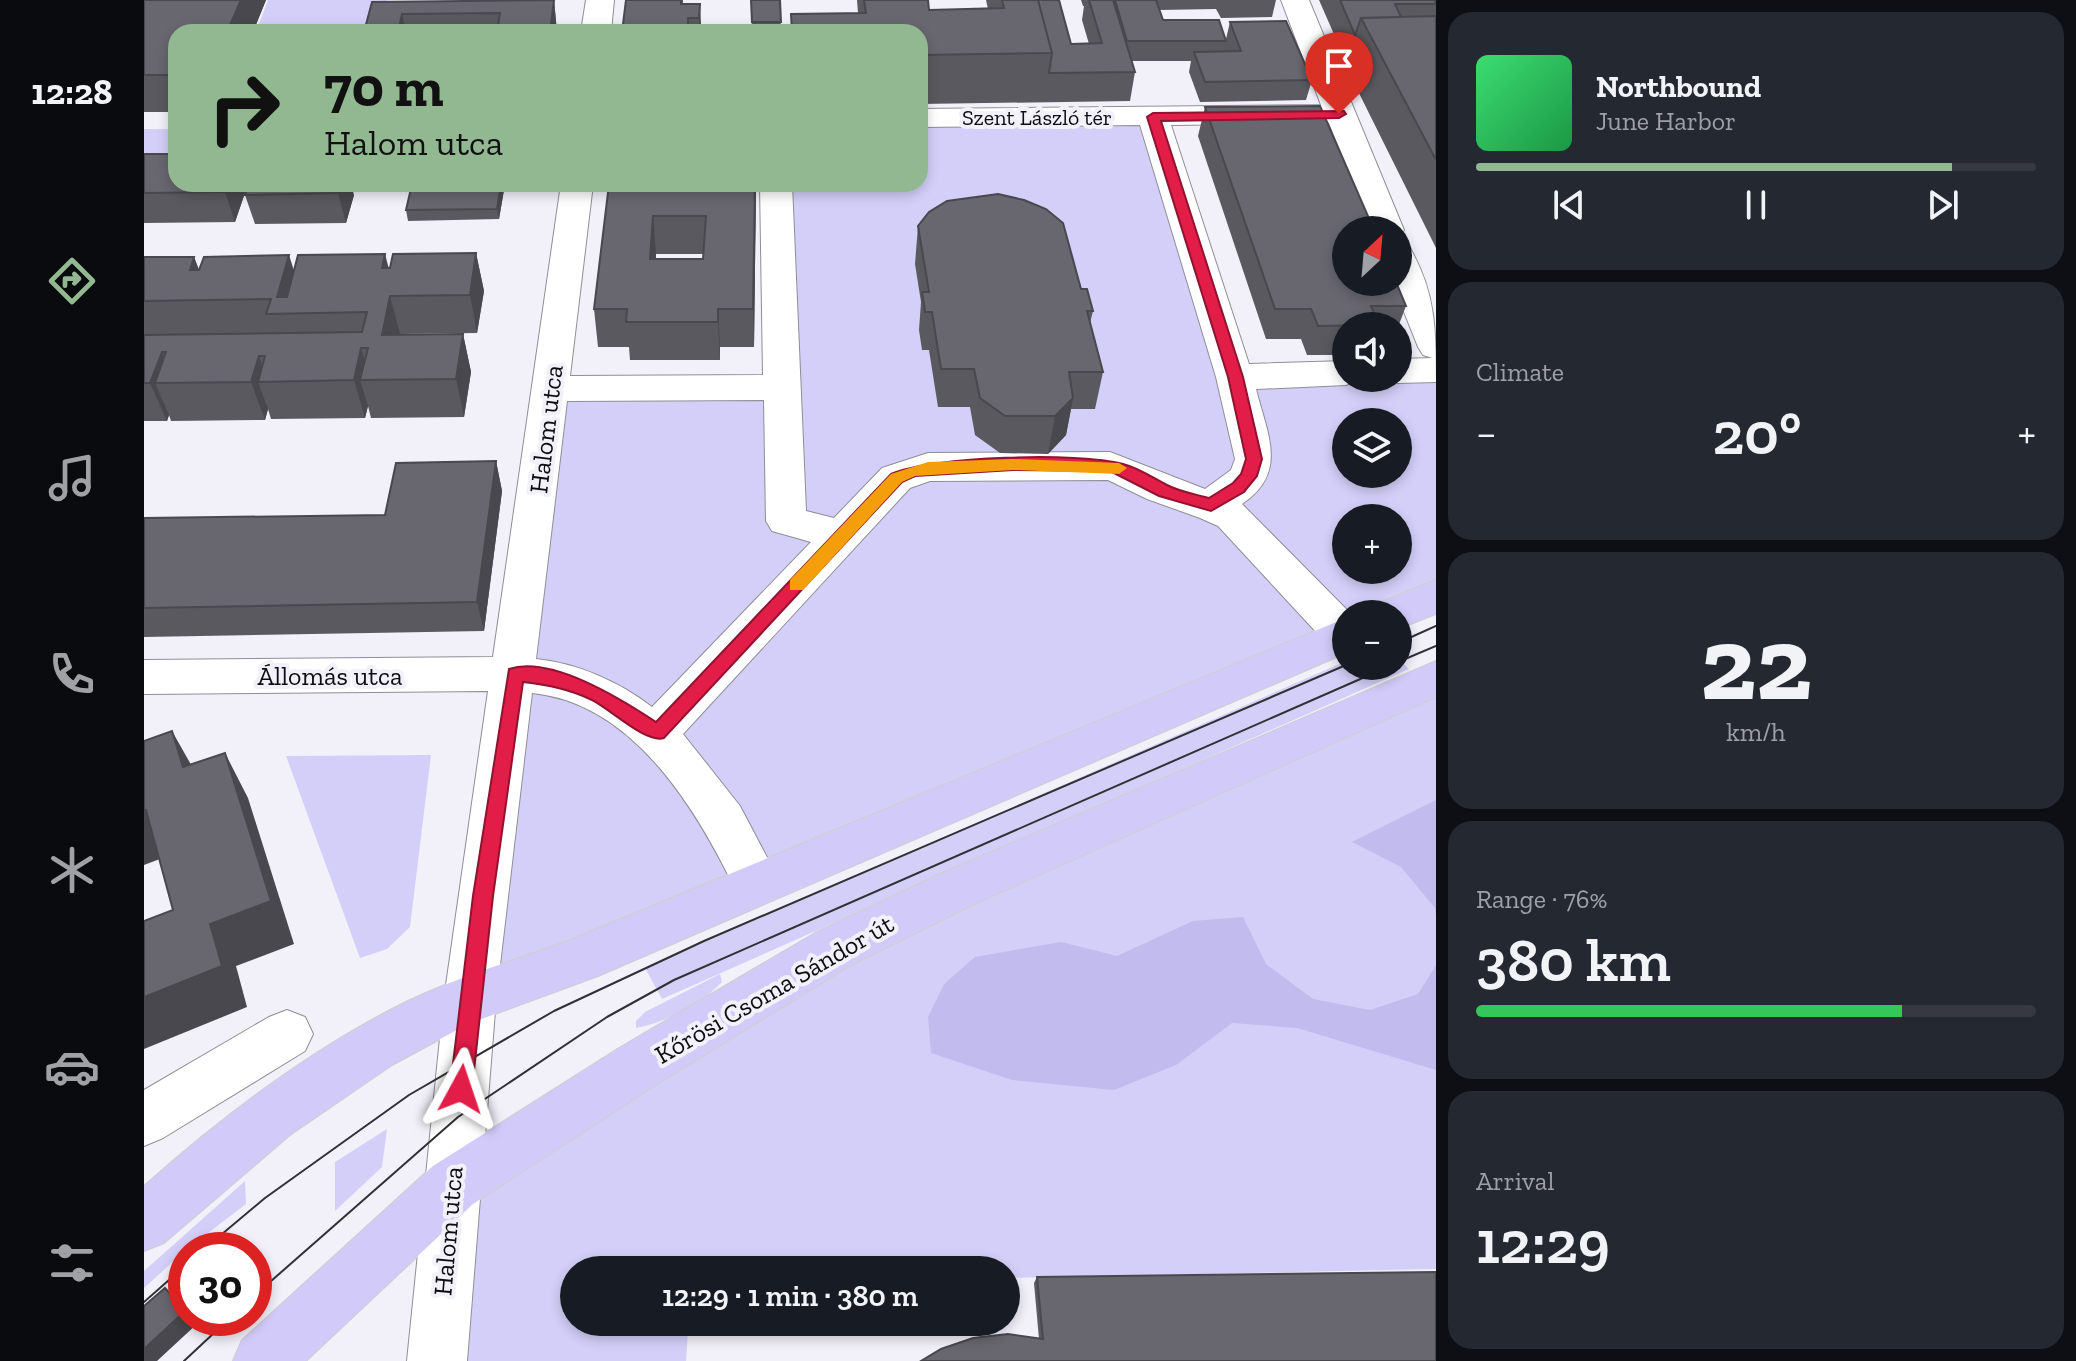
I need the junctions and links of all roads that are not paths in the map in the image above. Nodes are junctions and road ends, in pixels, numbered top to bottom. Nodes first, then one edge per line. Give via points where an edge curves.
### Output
1 (600, 0) edge
2 (1295, 0) edge
3 (597, 24) edge
4 (1339, 114) junction
5 (1153, 117) junction
6 (928, 118) edge
7 (576, 192) edge
8 (776, 192) edge
9 (1381, 216) edge
10 (1412, 289) edge
11 (1436, 347) edge
12 (1436, 370) edge
13 (1412, 371) edge
14 (1332, 374) edge
15 (1235, 377) junction
16 (781, 387) junction
17 (551, 389) junction
18 (1211, 505) junction
19 (844, 535) junction
20 (1436, 596) edge
21 (1412, 606) edge
22 (1332, 621) edge
23 (1332, 641) edge
24 (515, 674) junction
25 (144, 677) edge
26 (1436, 678) edge
27 (657, 732) junction
28 (757, 884) junction
29 (470, 999) junction
30 (287, 1034) dead end
31 (144, 1120) edge
32 (453, 1185) junction
33 (144, 1223) edge
34 (263, 1361) edge
35 (437, 1361) edge

1 - 3 street
2 - 4 street
4 - 5 street, Szent László tér
4 - 9 street
5 - 6 street, Szent László tér
5 - 15 street
7 - 17 street, Halom utca
8 - 16 street
10 - 11 street
12 - 13 street
14 - 15 street
15 - 18 street via 1254,459 1249,476
16 - 17 street
16 - 19 street via 786,521
17 - 24 street, Halom utca
18 - 19 street via 1110,466 928,467 896,478
18 - 22 street via 1232,516
19 - 27 street
20 - 21 main road
23 - 28 main road
24 - 25 street, Állomás utca
24 - 27 street via 562,680 601,696
24 - 29 street, Halom utca
26 - 32 main road, Kőrösi Csoma Sándor út via 833,949
27 - 28 street via 729,826
28 - 29 main road via 580,960
29 - 32 street, Halom utca
29 - 33 main road via 411,1025 304,1091
30 - 31 street
32 - 34 main road, Kőrösi Csoma Sándor út
32 - 35 street, Halom utca

